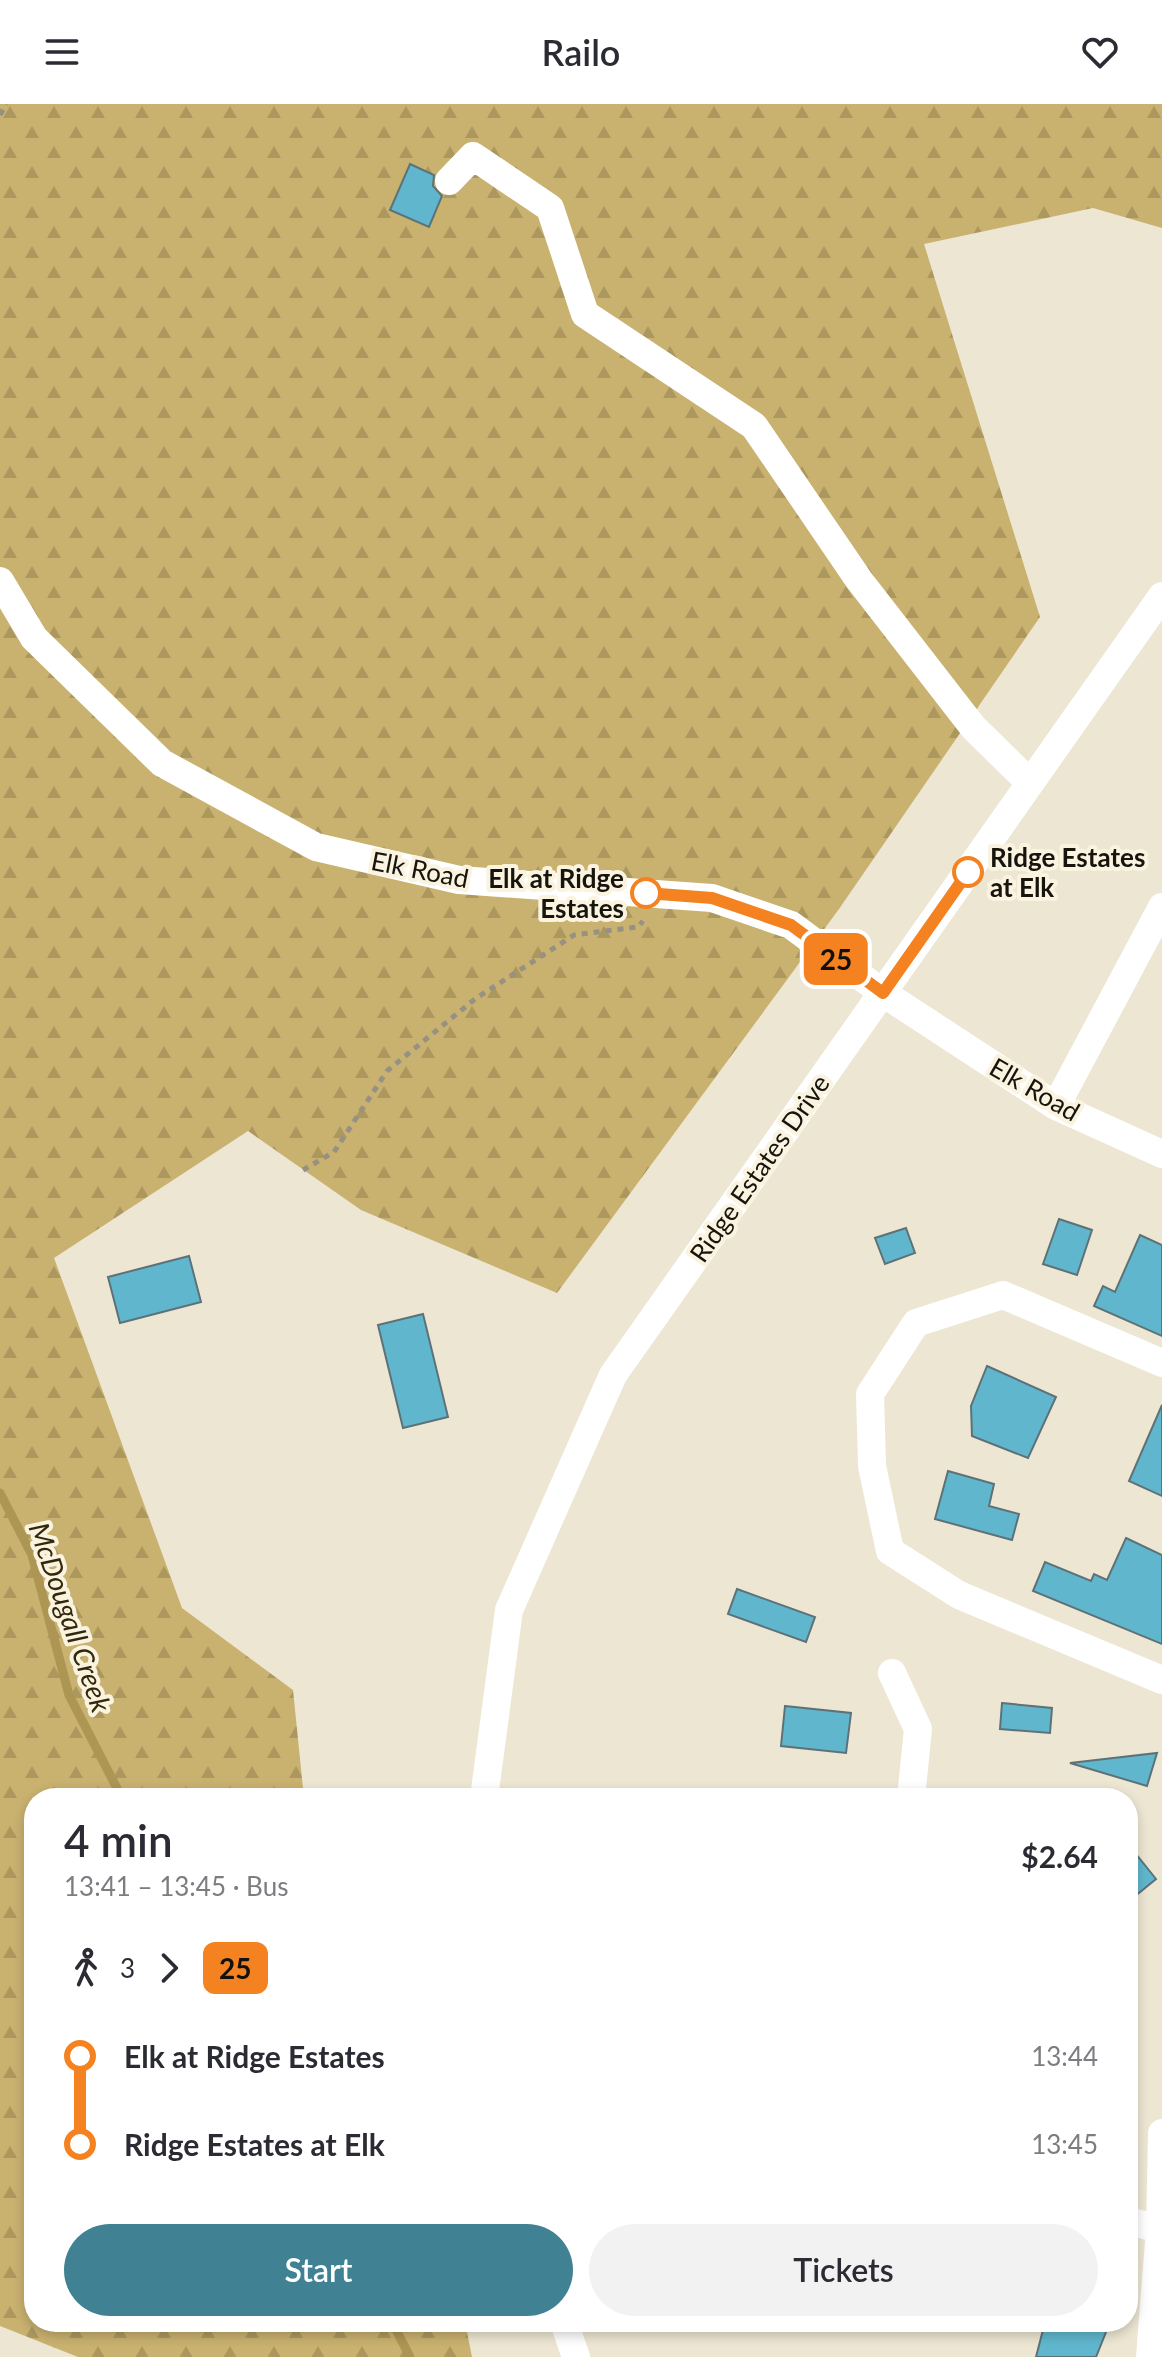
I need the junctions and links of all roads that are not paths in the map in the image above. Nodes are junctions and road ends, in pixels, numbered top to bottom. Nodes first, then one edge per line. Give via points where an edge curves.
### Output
1 (449, 181) dead end
2 (0, 581) edge
3 (1162, 596) edge
4 (1030, 783) junction
5 (1162, 907) edge
6 (883, 993) junction
7 (1056, 1106) junction
8 (1162, 1154) edge
9 (1162, 1363) edge
10 (892, 1673) dead end
11 (1162, 1680) edge
12 (485, 1788) edge
13 (912, 1788) edge
14 (1162, 2133) edge
15 (1138, 2224) edge
16 (1160, 2229) junction
17 (567, 2332) edge
18 (576, 2357) edge
19 (1150, 2357) edge

1 - 4 street via 473,156 550,208 585,314 754,426 859,580 973,727
2 - 6 street, Elk Road via 34,638 162,763 316,847 459,880 712,898 791,925
3 - 4 street, Ridge Estates Drive
4 - 6 street, Ridge Estates Drive
5 - 7 street
6 - 7 street, Elk Road
6 - 12 street, Ridge Estates Drive via 613,1375 509,1610
7 - 8 street, Elk Road
9 - 11 street via 1003,1295 916,1323 870,1394 872,1466 890,1551 959,1595
10 - 13 street via 918,1729
14 - 16 street
15 - 16 street
16 - 19 street
17 - 18 street

